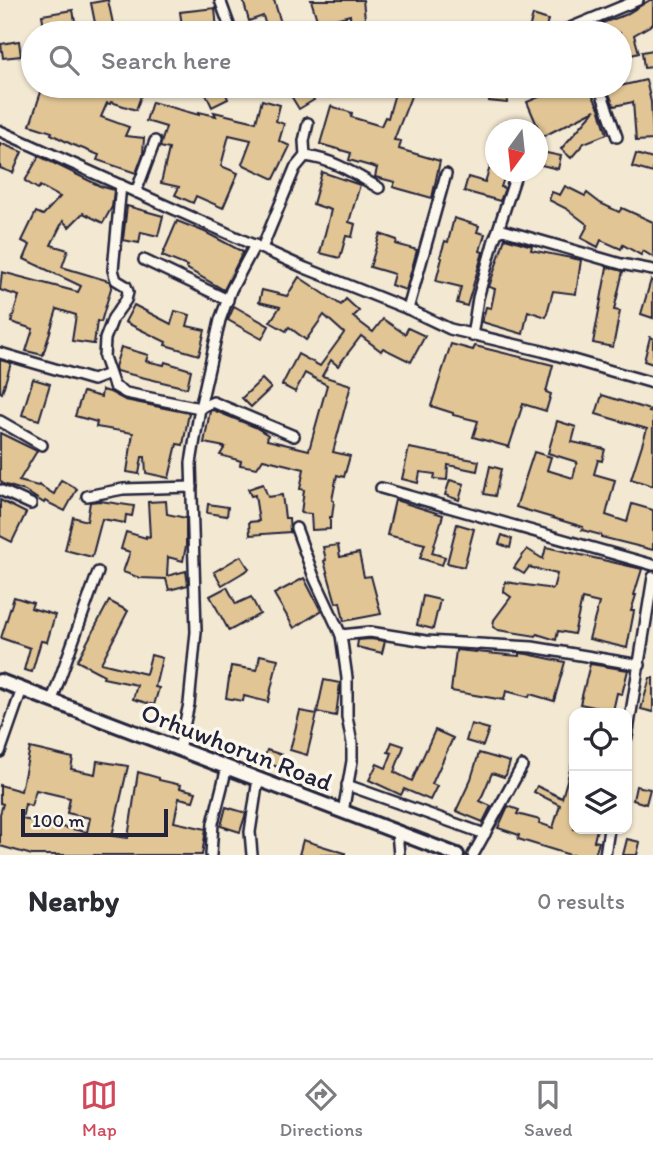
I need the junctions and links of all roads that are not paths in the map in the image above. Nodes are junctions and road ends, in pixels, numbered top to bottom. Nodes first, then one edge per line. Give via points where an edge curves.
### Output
1 (220, 0) edge
2 (638, 0) edge
3 (228, 21) edge
4 (595, 21) edge
5 (603, 98) edge
6 (308, 123) dead end
7 (0, 131) edge
8 (617, 137) dead end
9 (155, 141) dead end
10 (306, 156) junction
11 (446, 174) dead end
12 (514, 182) edge
13 (121, 185) junction
14 (379, 188) dead end
15 (136, 192) junction
16 (497, 233) junction
17 (258, 246) junction
18 (144, 260) dead end
19 (653, 270) edge
20 (228, 300) junction
21 (408, 309) junction
22 (472, 335) junction
23 (0, 353) edge
24 (109, 374) junction
25 (653, 383) edge
26 (200, 408) junction
27 (0, 421) edge
28 (294, 436) dead end
29 (42, 445) dead end
30 (192, 487) junction
31 (381, 488) dead end
32 (0, 491) edge
33 (87, 496) dead end
34 (31, 504) dead end
35 (296, 527) dead end
36 (653, 565) edge
37 (98, 572) dead end
38 (653, 577) edge
39 (341, 635) junction
40 (640, 665) junction
41 (0, 681) edge
42 (22, 689) junction
43 (52, 700) junction
44 (632, 709) edge
45 (179, 749) junction
46 (0, 752) edge
47 (522, 766) dead end
48 (227, 767) junction
49 (258, 779) junction
50 (347, 785) junction
51 (343, 812) junction
52 (397, 832) junction
53 (485, 834) junction
54 (609, 834) edge
55 (211, 855) edge
56 (252, 855) edge
57 (399, 855) edge
58 (457, 855) edge
59 (473, 855) edge
60 (605, 855) edge

1 - 3 street
2 - 4 street
5 - 8 street
6 - 10 street
7 - 13 street
9 - 15 street
10 - 14 street via 338,164
10 - 17 street via 295,168
11 - 21 street
12 - 16 street
13 - 15 street
13 - 24 street via 113,270 128,292 105,340
15 - 17 street
16 - 19 street via 503,230
16 - 22 street
17 - 20 street
17 - 21 street
18 - 20 street
20 - 26 street
21 - 22 street
22 - 25 street
23 - 24 street via 93,380
24 - 26 street via 120,391
26 - 28 street via 213,402
26 - 30 street
27 - 29 street
30 - 33 street via 123,489
30 - 45 street via 196,632
31 - 36 street
32 - 34 street
35 - 39 street
37 - 43 street
38 - 40 street
39 - 40 street via 370,632 426,641 532,647
39 - 50 street via 352,743
40 - 44 street
41 - 42 street, Orhuwhorun Road
42 - 43 street, Orhuwhorun Road
42 - 46 street
43 - 45 street, Orhuwhorun Road
45 - 48 street, Orhuwhorun Road
47 - 53 street
48 - 49 street, Orhuwhorun Road
48 - 55 street via 213,823
49 - 51 street, Orhuwhorun Road
49 - 56 street via 250,832
50 - 51 street
50 - 53 street
51 - 52 street, Orhuwhorun Road
52 - 57 street
52 - 58 street, Orhuwhorun Road
53 - 59 street
54 - 60 street

